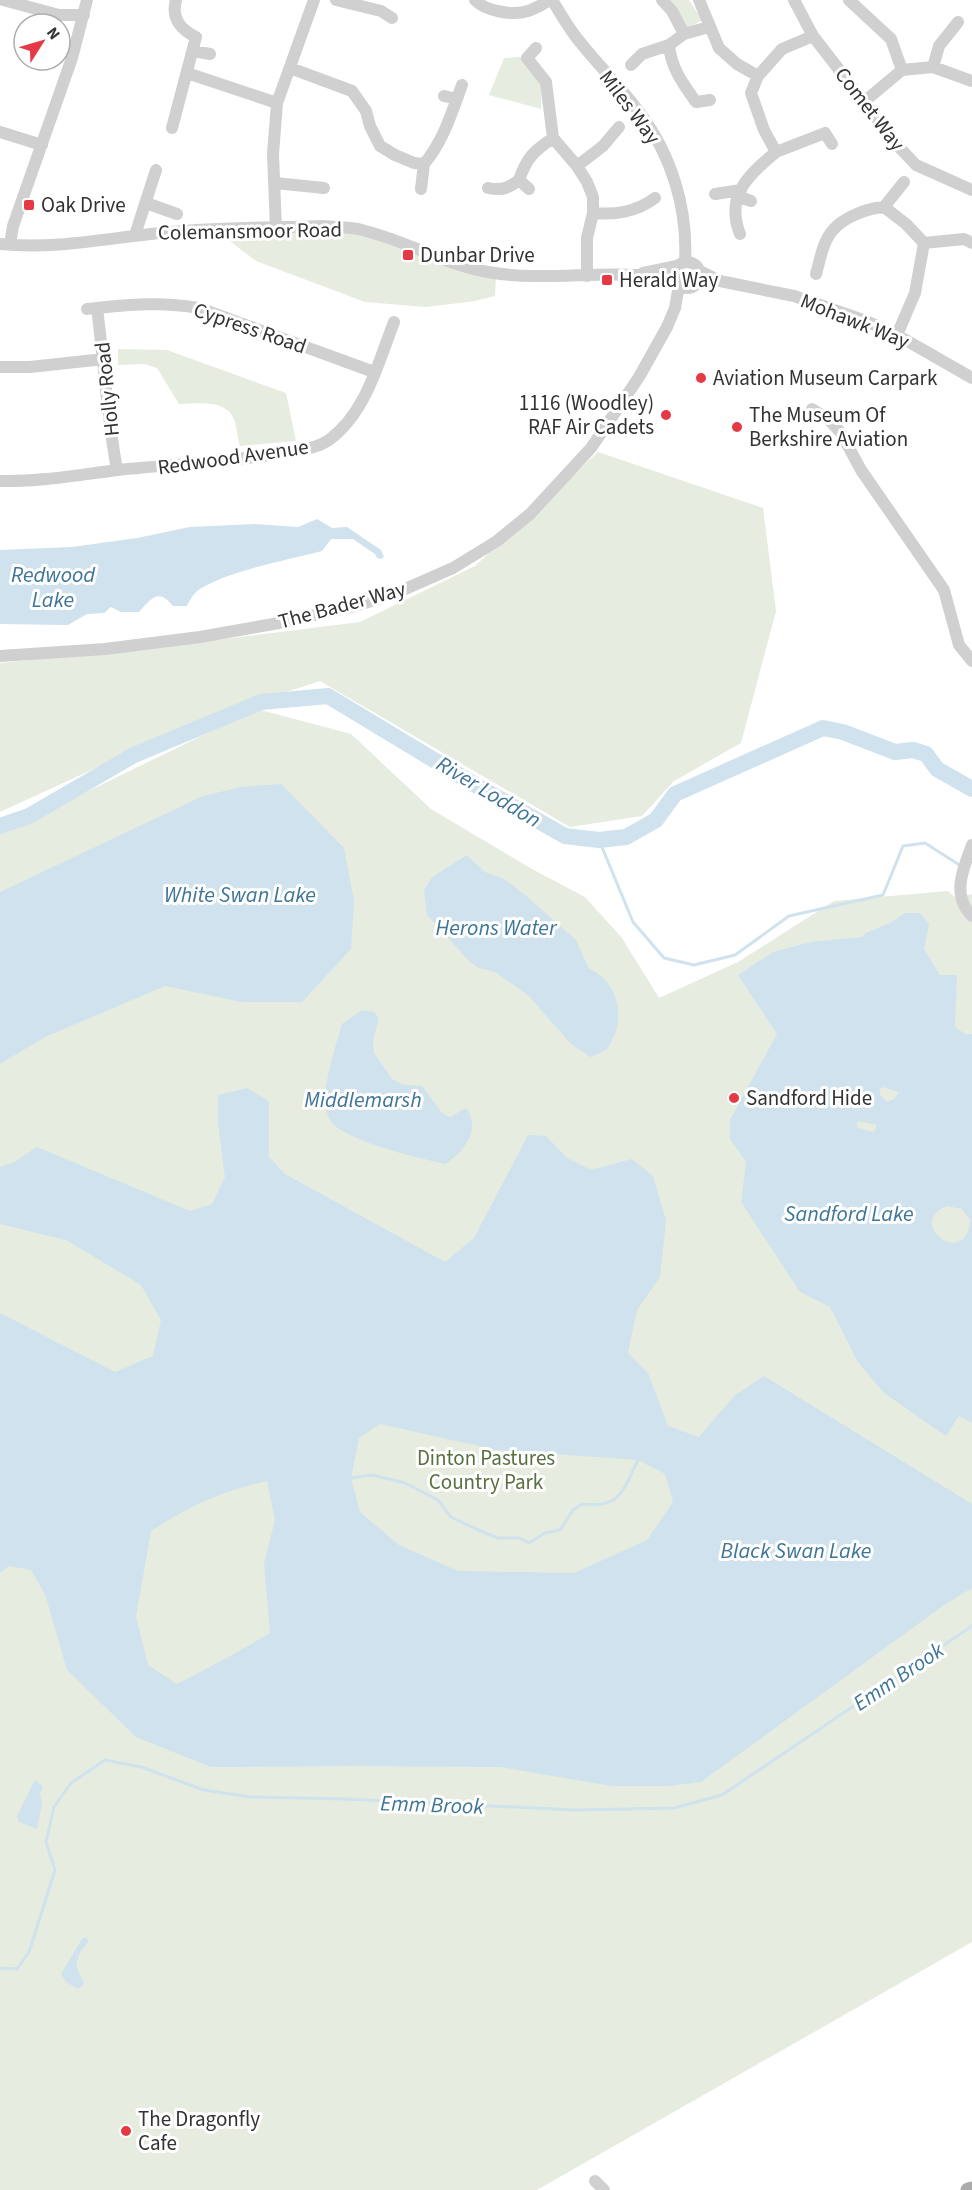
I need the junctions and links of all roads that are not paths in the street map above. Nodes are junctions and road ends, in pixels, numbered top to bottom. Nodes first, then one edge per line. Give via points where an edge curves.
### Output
1 (3, 0) edge
2 (87, 0) edge
3 (176, 0) edge
4 (314, 0) edge
5 (336, 0) edge
6 (475, 0) edge
7 (551, 0) edge
8 (662, 0) edge
9 (699, 0) edge
10 (794, 0) edge
11 (849, 0) edge
12 (383, 5) edge
13 (84, 15) junction
14 (392, 18) dead end
15 (958, 22) dead end
16 (709, 27) junction
17 (684, 34) junction
18 (813, 36) junction
19 (669, 45) junction
20 (536, 48) dead end
21 (193, 51) junction
22 (210, 54) dead end
23 (631, 65) dead end
24 (933, 67) junction
25 (290, 68) junction
26 (902, 70) junction
27 (187, 73) junction
28 (758, 76) junction
29 (972, 81) edge
30 (462, 85) dead end
31 (710, 100) dead end
32 (865, 101) junction
33 (277, 103) junction
34 (619, 127) dead end
35 (172, 128) dead end
36 (0, 132) edge
37 (826, 133) dead end
38 (553, 138) junction
39 (42, 145) junction
40 (776, 152) junction
41 (424, 164) junction
42 (577, 166) junction
43 (156, 170) dead end
44 (519, 180) junction
45 (904, 182) dead end
46 (274, 183) junction
47 (324, 188) dead end
48 (488, 188) dead end
49 (421, 189) dead end
50 (529, 189) dead end
51 (972, 190) edge
52 (739, 193) junction
53 (716, 194) dead end
54 (751, 201) dead end
55 (146, 203) junction
56 (649, 207) dead end
57 (884, 207) junction
58 (594, 213) junction
59 (177, 214) dead end
60 (276, 229) junction
61 (741, 234) dead end
62 (135, 235) junction
63 (924, 243) junction
64 (972, 243) edge
65 (5, 244) edge
66 (690, 266) junction
67 (816, 274) dead end
68 (637, 275) junction
69 (587, 276) junction
70 (685, 284) junction
71 (730, 284) junction
72 (92, 308) joint
73 (394, 322) dead end
74 (897, 335) junction
75 (104, 359) junction
76 (0, 367) edge
77 (374, 372) junction
78 (972, 378) edge
79 (812, 409) dead end
80 (117, 471) junction
81 (0, 481) edge
82 (0, 656) edge
83 (972, 661) edge
84 (970, 850) edge
85 (972, 915) edge
86 (972, 2189) edge
87 (968, 2190) edge

1 - 13 street via 59,15
2 - 13 street
3 - 21 street via 176,22 196,37
4 - 25 street
5 - 12 street
6 - 7 street via 480,5 515,13
7 - 66 street, Miles Way via 579,41 640,112 660,146 678,189
8 - 17 street
9 - 16 street
10 - 18 street, Comet Way
11 - 26 street via 891,39
12 - 14 street
13 - 39 street
15 - 24 street via 939,46
16 - 17 street
16 - 28 street via 719,48
17 - 19 street
18 - 28 street via 782,49
18 - 32 street, Comet Way
19 - 23 street via 642,54
19 - 31 street via 670,59 693,106
20 - 38 street via 523,55 546,82
21 - 22 street
21 - 27 street
24 - 26 street
24 - 29 street
25 - 33 street
25 - 41 street via 351,92 366,111 380,146
26 - 32 street
27 - 33 street
27 - 35 street
28 - 40 street via 751,93
30 - 41 street via 450,97 443,134
32 - 51 street, Comet Way via 916,165
33 - 46 street
34 - 42 street via 603,146
36 - 39 street
37 - 40 street
38 - 42 street
38 - 44 street via 525,161
39 - 65 street
40 - 52 street via 752,172
41 - 49 street
42 - 58 street via 588,182
43 - 55 street
44 - 48 street via 508,188
44 - 50 street
45 - 57 street
46 - 47 street
46 - 60 street
52 - 53 street
52 - 54 street
52 - 61 street via 734,219
55 - 59 street
55 - 62 street
56 - 58 street via 625,213
57 - 63 street
57 - 67 street via 872,208 833,230 830,247
58 - 69 street via 587,238
60 - 62 street, Colemansmoor Road
60 - 69 street, Colemansmoor Road via 322,226 359,230 488,272
62 - 65 street, Colemansmoor Road via 64,244
63 - 64 street via 964,239
63 - 74 street via 915,294
66 - 68 street, Colemansmoor Road
66 - 70 street via 700,278
66 - 70 street via 674,274
66 - 71 street, Mohawk Way
68 - 69 street, Colemansmoor Road
68 - 70 street, Colemansmoor Road
70 - 71 street, Mohawk Way
70 - 82 street, The Bader Way via 672,318 639,377 591,448 530,514 497,541 453,568 355,606 279,623 105,649
71 - 74 street, Mohawk Way via 794,296
72 - 75 street, Holly Road
72 - 77 street, Cypress Road via 149,302 199,308
73 - 77 street, Redwood Avenue
74 - 78 street, Mohawk Way
75 - 76 street
75 - 80 street, Holly Road
77 - 80 street, Redwood Avenue via 350,422 311,449 259,458
79 - 83 street via 841,433 861,470 944,590 959,645
80 - 81 street, Redwood Avenue via 36,481
84 - 85 street via 960,882 961,898
86 - 87 main road

